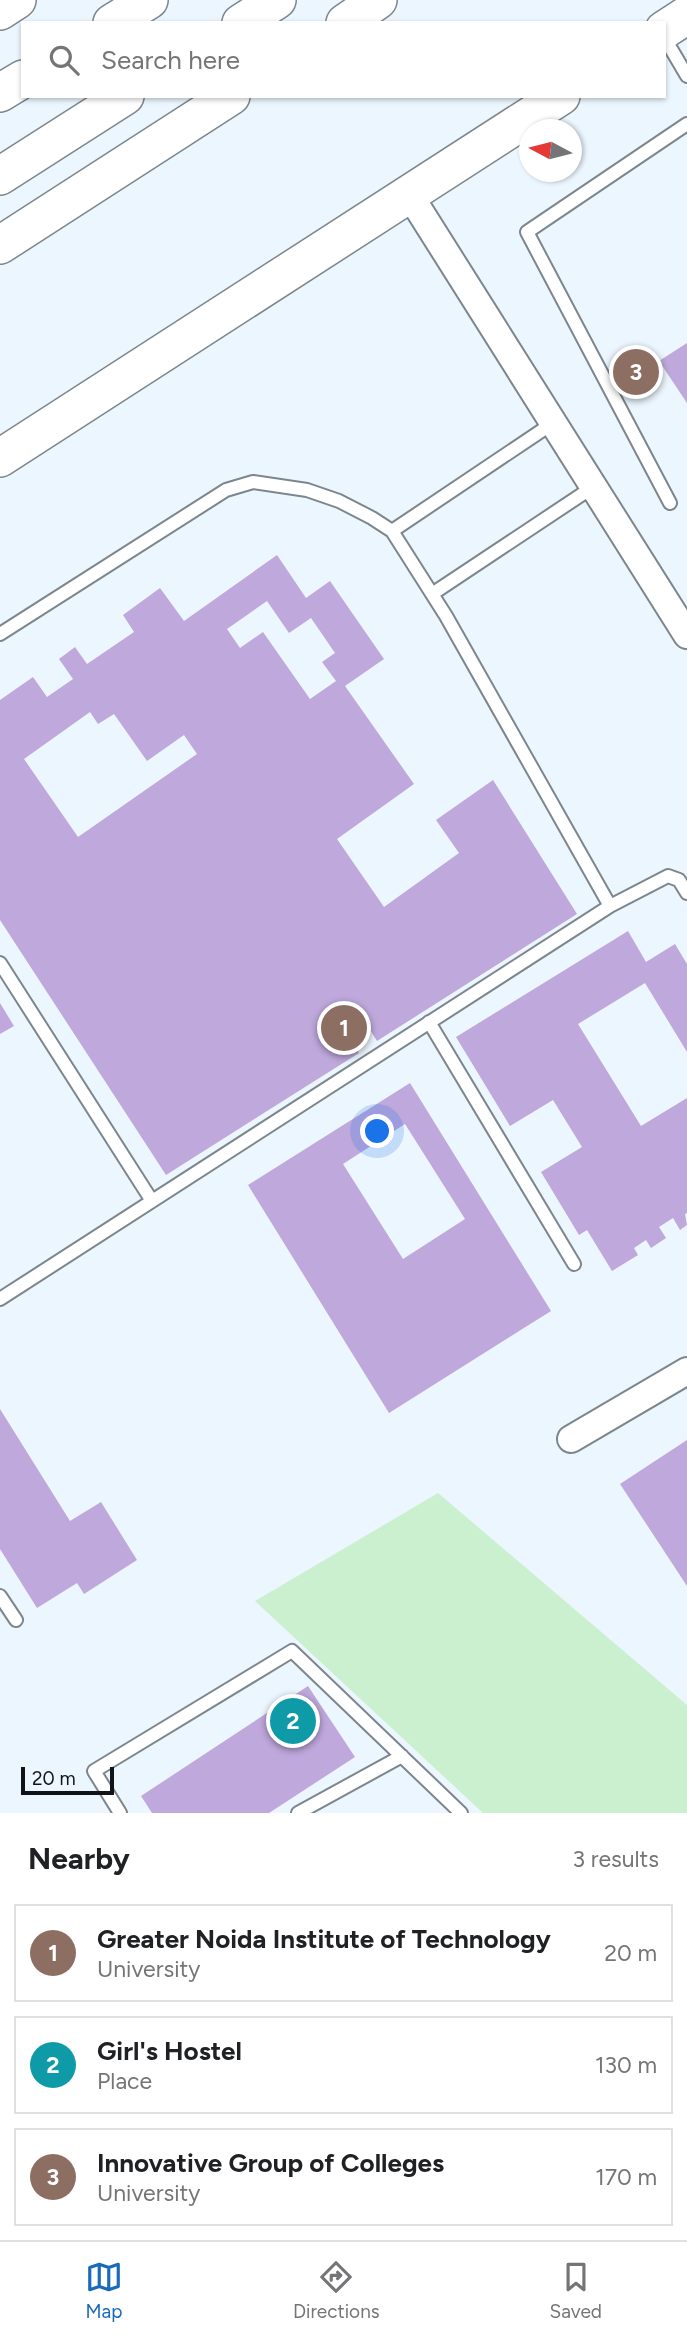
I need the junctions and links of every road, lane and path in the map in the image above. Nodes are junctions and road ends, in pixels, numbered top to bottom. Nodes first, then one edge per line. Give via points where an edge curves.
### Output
1 (17, 0) edge
2 (149, 0) edge
3 (277, 0) edge
4 (378, 0) edge
5 (0, 11) edge
6 (687, 15) edge
7 (116, 21) edge
8 (244, 21) edge
9 (348, 21) edge
10 (666, 29) edge
11 (666, 40) edge
12 (687, 76) edge
13 (21, 80) edge
14 (0, 93) edge
15 (122, 98) edge
16 (228, 98) edge
17 (558, 98) edge
18 (687, 124) edge
19 (0, 176) edge
20 (409, 194) junction
21 (0, 245) edge
22 (553, 423) junction
23 (0, 458) edge
24 (593, 487) junction
25 (670, 503) dead end
26 (391, 531) junction
27 (432, 594) junction
28 (0, 634) edge
29 (687, 635) edge
30 (687, 893) edge
31 (610, 906) junction
32 (0, 964) edge
33 (429, 1022) junction
34 (152, 1201) junction
35 (574, 1265) dead end
36 (0, 1299) edge
37 (687, 1371) edge
38 (570, 1439) dead end
39 (0, 1595) edge
40 (16, 1620) dead end
41 (402, 1756) junction
42 (120, 1813) edge
43 (298, 1813) edge
44 (461, 1813) edge

1 - 5 street
2 - 7 street
3 - 8 street
4 - 9 street
6 - 10 street
11 - 12 lane
13 - 14 street
15 - 19 street
16 - 21 street
17 - 20 street
18 - 25 lane via 527,232
20 - 22 street
20 - 23 street
22 - 24 street
22 - 26 lane
24 - 27 lane
24 - 29 street
26 - 27 lane
26 - 28 lane via 339,501 307,490 253,482 226,490
27 - 31 lane
30 - 31 lane via 679,880 667,876
31 - 33 lane
32 - 34 lane
33 - 34 lane
33 - 35 lane
34 - 36 lane
37 - 38 street
39 - 40 lane
41 - 42 lane via 292,1651 94,1771
41 - 43 lane
41 - 44 lane

